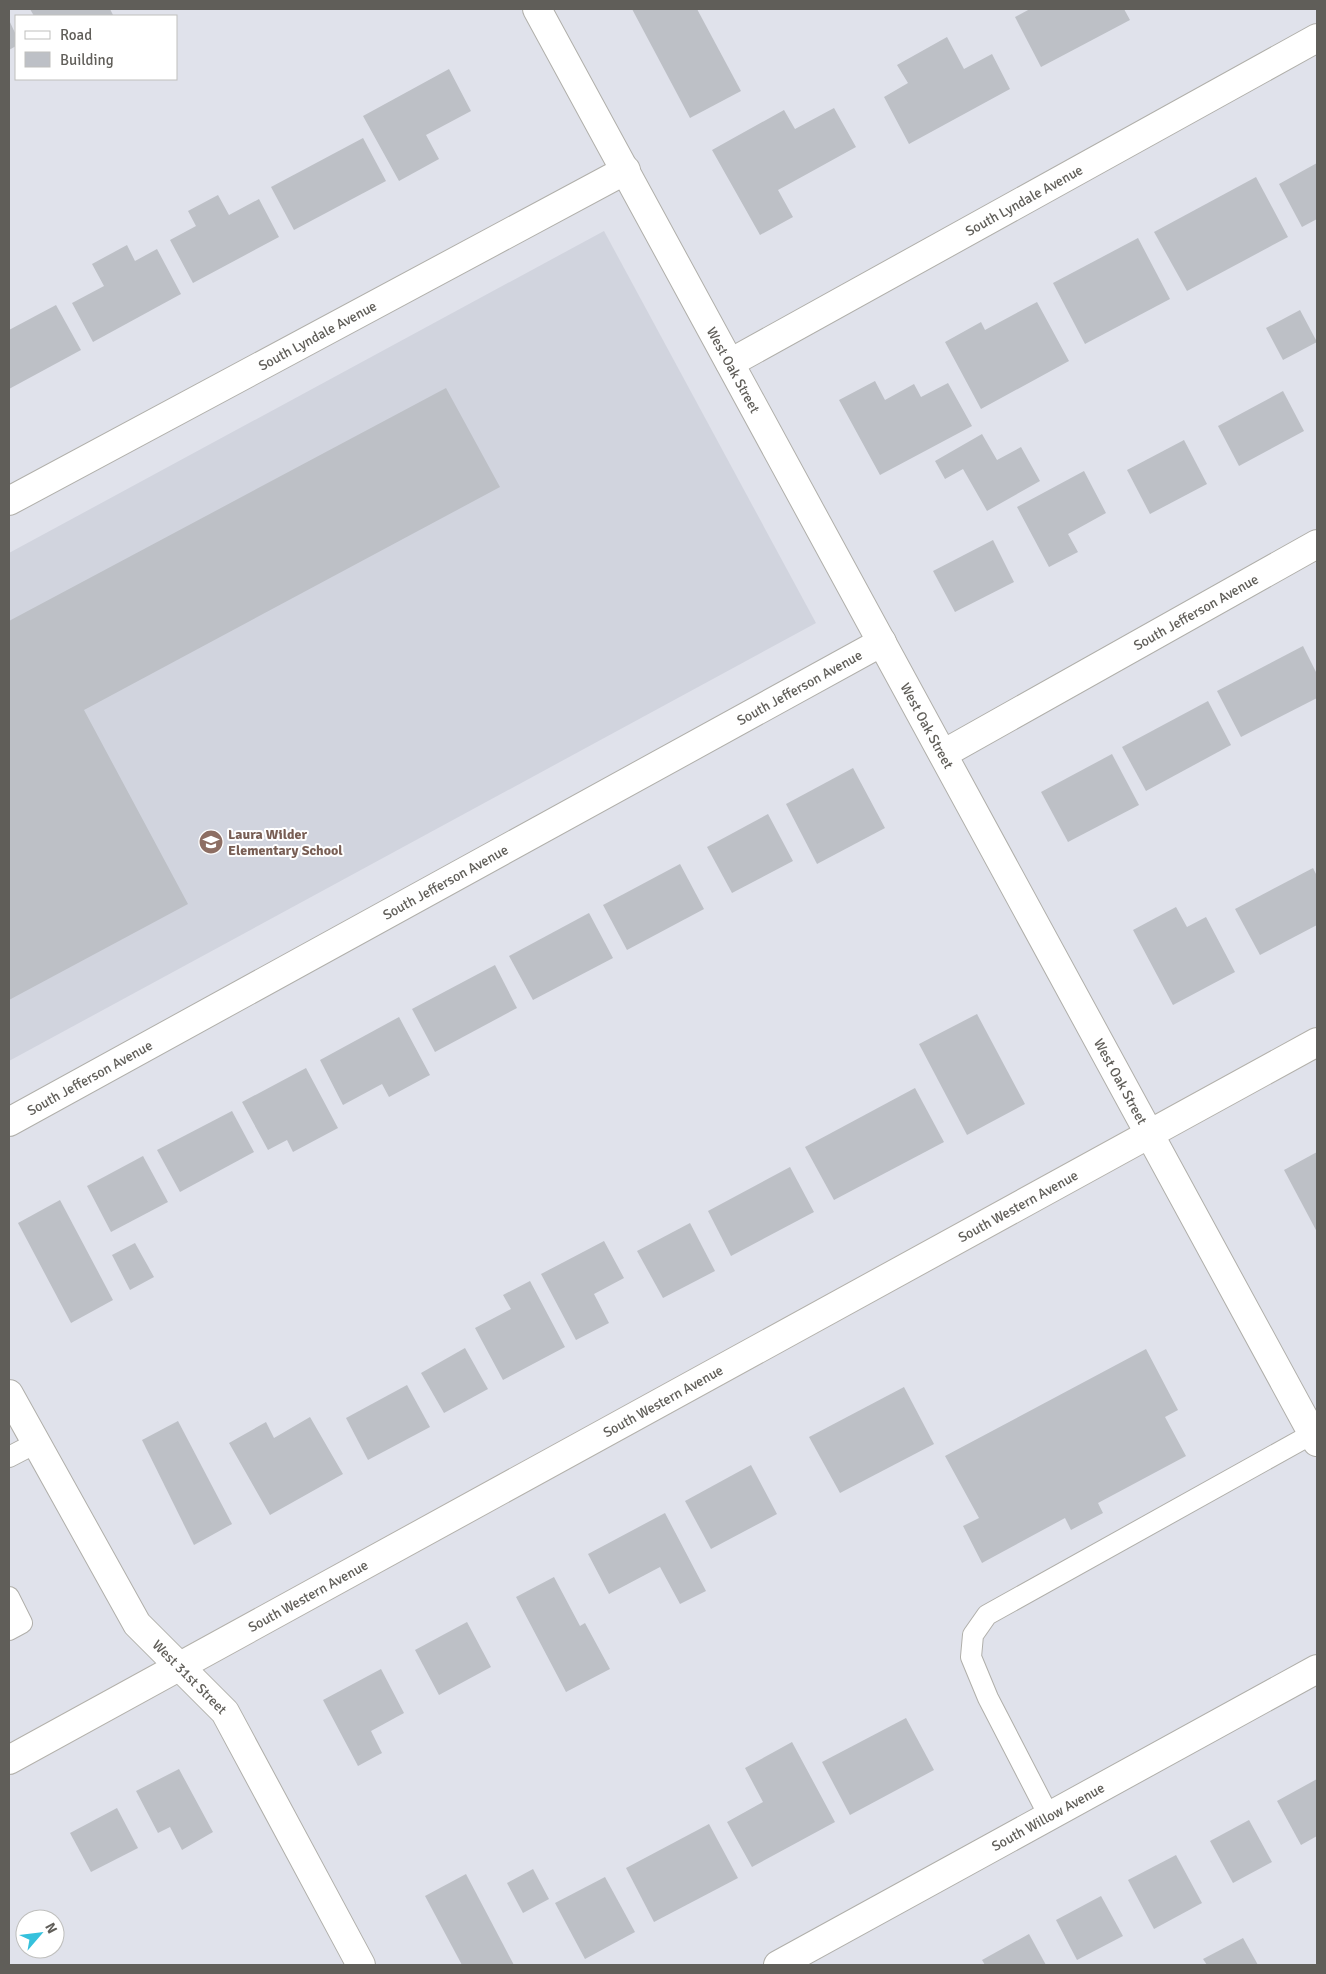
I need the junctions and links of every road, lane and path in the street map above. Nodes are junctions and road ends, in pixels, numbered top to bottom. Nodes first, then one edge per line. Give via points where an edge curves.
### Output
1 (537, 9) edge
2 (1317, 38) edge
3 (626, 170) junction
4 (730, 363) junction
5 (9, 501) edge
6 (1317, 544) edge
7 (882, 642) junction
8 (943, 754) junction
9 (1317, 1042) edge
10 (9, 1122) edge
11 (1149, 1134) junction
12 (9, 1394) edge
13 (1315, 1438) edge
14 (36, 1443) junction
15 (9, 1457) edge
16 (9, 1597) edge
17 (9, 1630) edge
18 (180, 1666) junction
19 (1317, 1669) edge
20 (9, 1760) edge
21 (1049, 1816) junction
22 (361, 1965) edge
23 (778, 1965) edge

1 - 3 street, West Oak Street
2 - 4 street, South Lyndale Avenue
3 - 4 street, West Oak Street
3 - 5 street, South Lyndale Avenue
4 - 7 street, West Oak Street
6 - 8 street, South Jefferson Avenue
7 - 8 street, West Oak Street
7 - 10 street, South Jefferson Avenue
8 - 11 street, West Oak Street
9 - 11 street, South Western Avenue
11 - 13 street, West Oak Street
11 - 18 street, South Western Avenue
12 - 14 street, West 31st Street
13 - 21 lane via 995,1610 982,1622 973,1635 971,1657 988,1698
14 - 15 lane
14 - 18 street, West 31st Street via 136,1624
16 - 17 lane via 22,1623
18 - 20 street, South Western Avenue
18 - 22 street, West 31st Street via 225,1712
19 - 21 street, South Willow Avenue
21 - 23 street, South Willow Avenue

